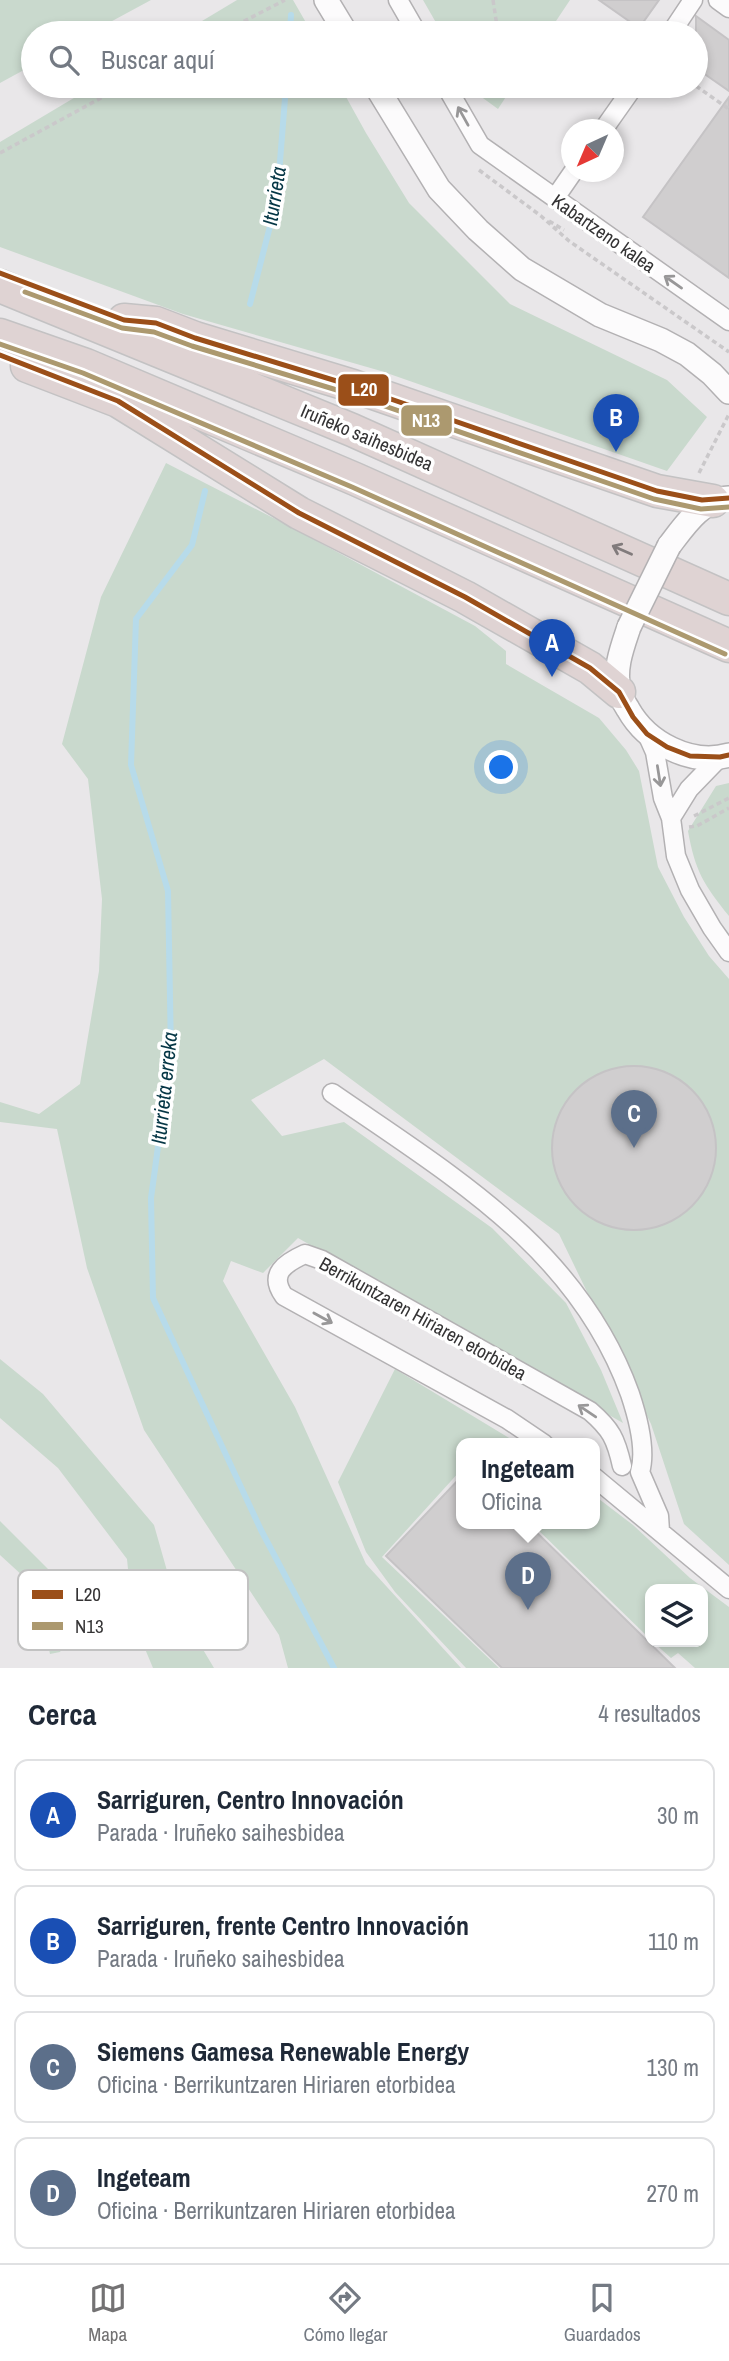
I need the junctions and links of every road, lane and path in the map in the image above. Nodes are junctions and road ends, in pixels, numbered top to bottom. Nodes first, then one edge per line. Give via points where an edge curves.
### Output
1 (285, 0) edge
2 (326, 0) edge
3 (398, 0) edge
4 (493, 0) edge
5 (693, 0) edge
6 (718, 0) edge
7 (729, 8) edge
8 (244, 21) edge
9 (339, 21) edge
10 (410, 21) edge
11 (496, 21) edge
12 (679, 21) edge
13 (708, 94) edge
14 (101, 98) edge
15 (383, 98) edge
16 (453, 98) edge
17 (626, 98) edge
18 (729, 108) edge
19 (611, 119) edge
20 (0, 153) edge
21 (566, 182) edge
22 (555, 198) junction
23 (541, 216) dead end
24 (0, 273) edge
25 (0, 286) edge
26 (124, 320) junction
27 (729, 321) edge
28 (0, 335) edge
29 (729, 352) edge
30 (0, 355) edge
31 (729, 393) edge
32 (729, 414) edge
33 (718, 492) edge
34 (538, 513) junction
35 (729, 599) edge
36 (729, 646) edge
37 (619, 692) junction
38 (647, 734) junction
39 (725, 756) edge
40 (729, 798) edge
41 (729, 808) edge
42 (680, 818) junction
43 (687, 828) dead end
44 (729, 952) edge
45 (332, 1093) dead end
46 (535, 1438) edge
47 (622, 1466) junction
48 (640, 1472) junction
49 (600, 1478) edge
50 (600, 1480) edge
51 (660, 1531) junction
52 (729, 1589) edge

1 - 8 path
2 - 9 street
3 - 10 street
4 - 11 path
5 - 12 street
6 - 7 street
13 - 18 path
14 - 20 path
15 - 31 street via 439,189 522,269 600,315 687,354
22 -> 16 street, Kabartzeno kalea via 480,145
17 - 19 street
21 - 22 street
27 -> 22 street, Kabartzeno kalea
23 - 29 path via 569,241
24 - 26 highway
25 - 34 highway, Iruñeko saihesbidea via 352,430
26 - 33 highway via 156,323 354,386 657,491
26 - 34 highway via 363,421 459,467
28 - 36 highway via 86,365 265,441
30 - 37 highway via 118,401 299,513 465,597 590,668
32 - 33 path
33 - 37 street, bridge via 669,546 629,627 617,665
35 -> 34 highway, Iruñeko saihesbidea
37 - 38 street
38 - 39 street via 690,756
38 -> 42 street via 663,798
39 - 42 street via 689,789
40 - 42 path via 701,814
41 - 43 path
42 - 44 street via 676,856 690,890
45 - 48 street via 465,1185 524,1234 554,1267 584,1305 622,1373 634,1406 643,1462
47 -> 46 street, Berrikuntzaren Hiriaren etorbidea via 616,1441 590,1411 334,1267 305,1254 287,1262 278,1274 278,1287 285,1296
47 - 48 street
47 - 49 street
48 - 51 street via 659,1516
50 - 51 street
51 - 52 street

